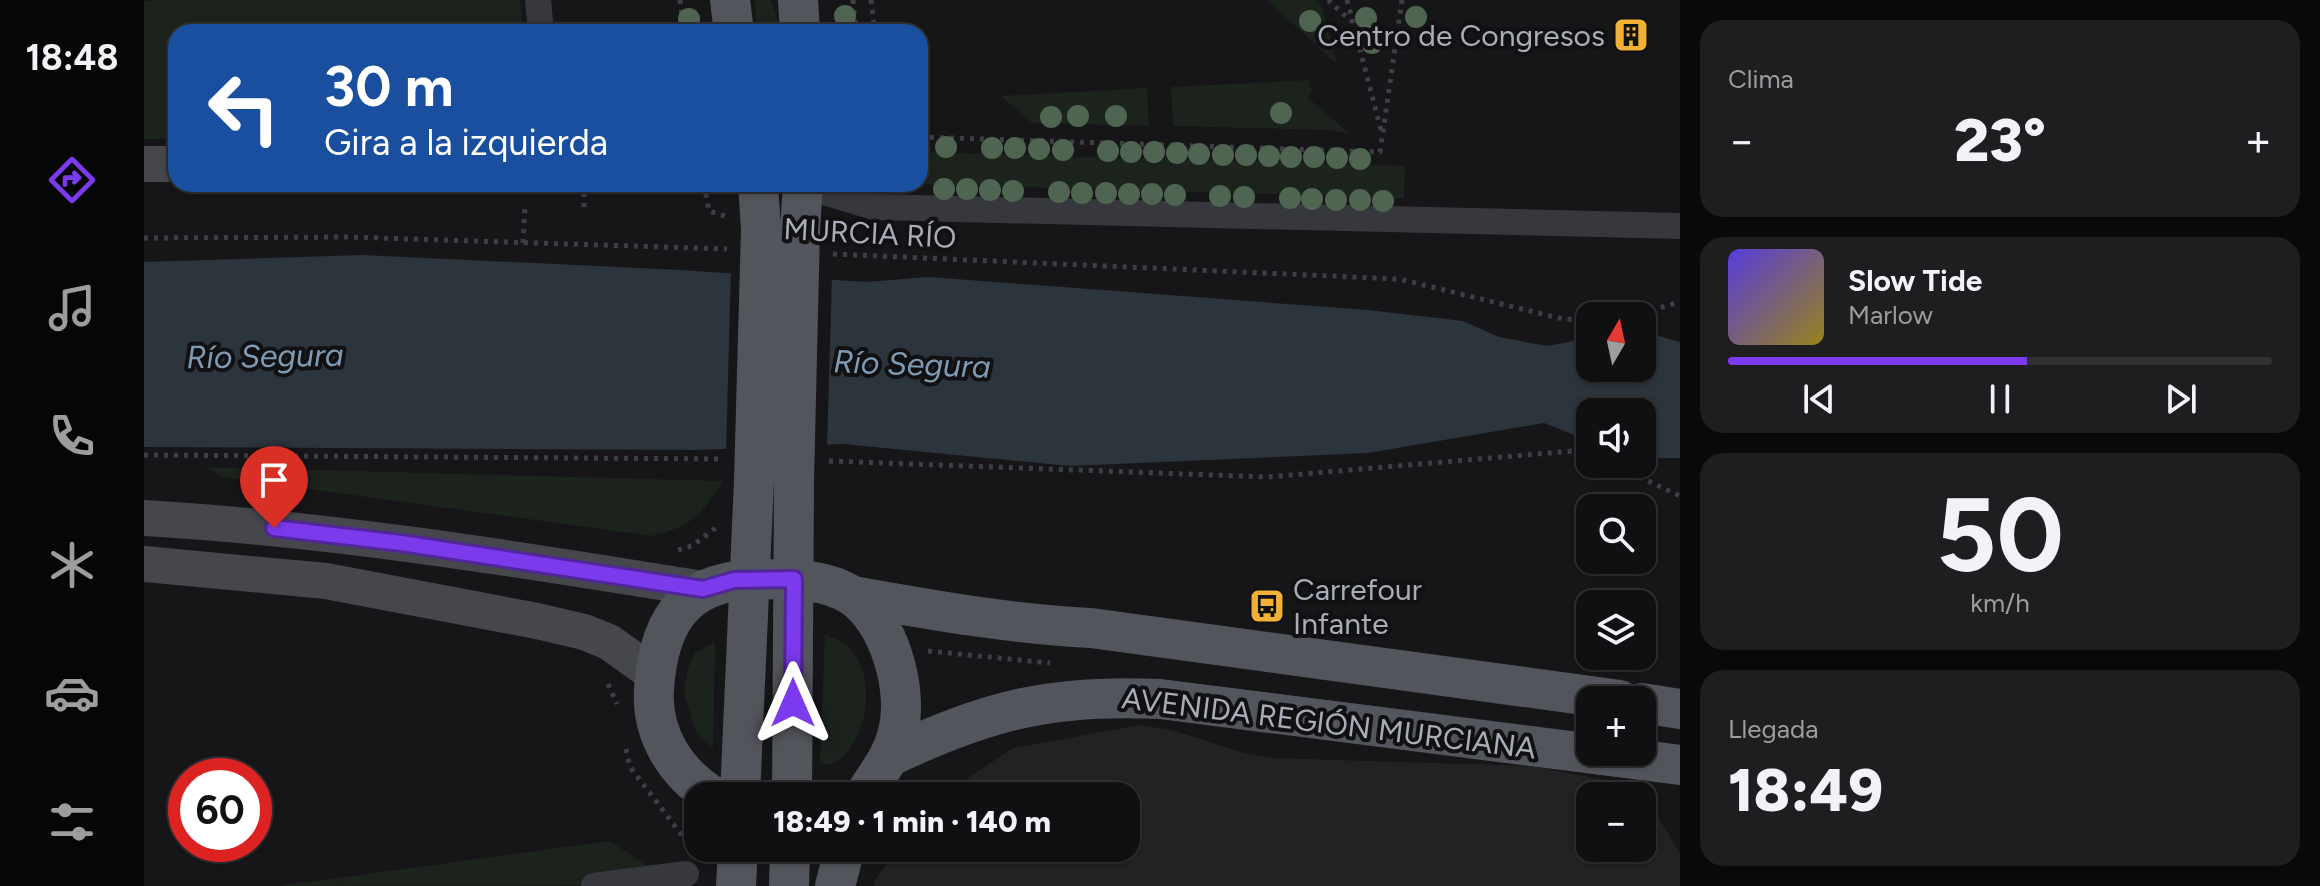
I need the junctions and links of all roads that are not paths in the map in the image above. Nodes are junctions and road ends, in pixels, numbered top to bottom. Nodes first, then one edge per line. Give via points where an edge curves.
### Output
1 (538, 0) edge
2 (730, 0) edge
3 (781, 0) edge
4 (798, 0) edge
5 (540, 24) edge
6 (733, 24) edge
7 (793, 24) edge
8 (797, 24) edge
9 (144, 164) edge
10 (168, 164) edge
11 (756, 192) edge
12 (803, 192) edge
13 (824, 192) edge
14 (1680, 226) edge
15 (144, 518) edge
16 (144, 564) edge
17 (749, 578) junction
18 (794, 579) junction
19 (703, 589) junction
20 (853, 596) junction
21 (655, 675) junction
22 (1576, 694) edge
23 (1656, 705) edge
24 (1680, 709) edge
25 (891, 756) junction
26 (1680, 765) edge
27 (694, 782) edge
28 (741, 782) edge
29 (792, 782) edge
30 (872, 782) edge
31 (737, 862) edge
32 (790, 862) edge
33 (841, 862) edge
34 (686, 874) dead end
35 (594, 886) edge
36 (736, 886) edge
37 (789, 886) edge
38 (835, 886) edge

1 - 5 street
2 - 6 main road
3 - 7 street
4 - 8 main road
9 - 10 main road
11 - 17 main road, bridge via 744,234 741,469
12 - 18 main road, bridge via 815,242 808,471
13 - 14 street via 874,207
15 - 19 main road via 387,542
16 - 21 main road via 326,581 537,621 609,642
17 - 18 main road, AVENIDA REGIÓN MURCIANA
17 - 19 main road, AVENIDA REGIÓN MURCIANA
17 - 28 main road
18 - 20 main road, AVENIDA REGIÓN MURCIANA
18 - 29 main road
19 - 21 main road via 670,625
20 - 22 main road, AVENIDA REGIÓN MURCIANA via 976,617
20 - 25 main road via 886,639 898,678 902,712
21 - 27 main road via 655,714 666,749
23 - 24 main road
25 - 26 main road, AVENIDA REGIÓN MURCIANA via 1002,711 1118,697
25 - 30 main road
31 - 36 main road
32 - 37 main road
33 - 38 main road
34 - 35 street

